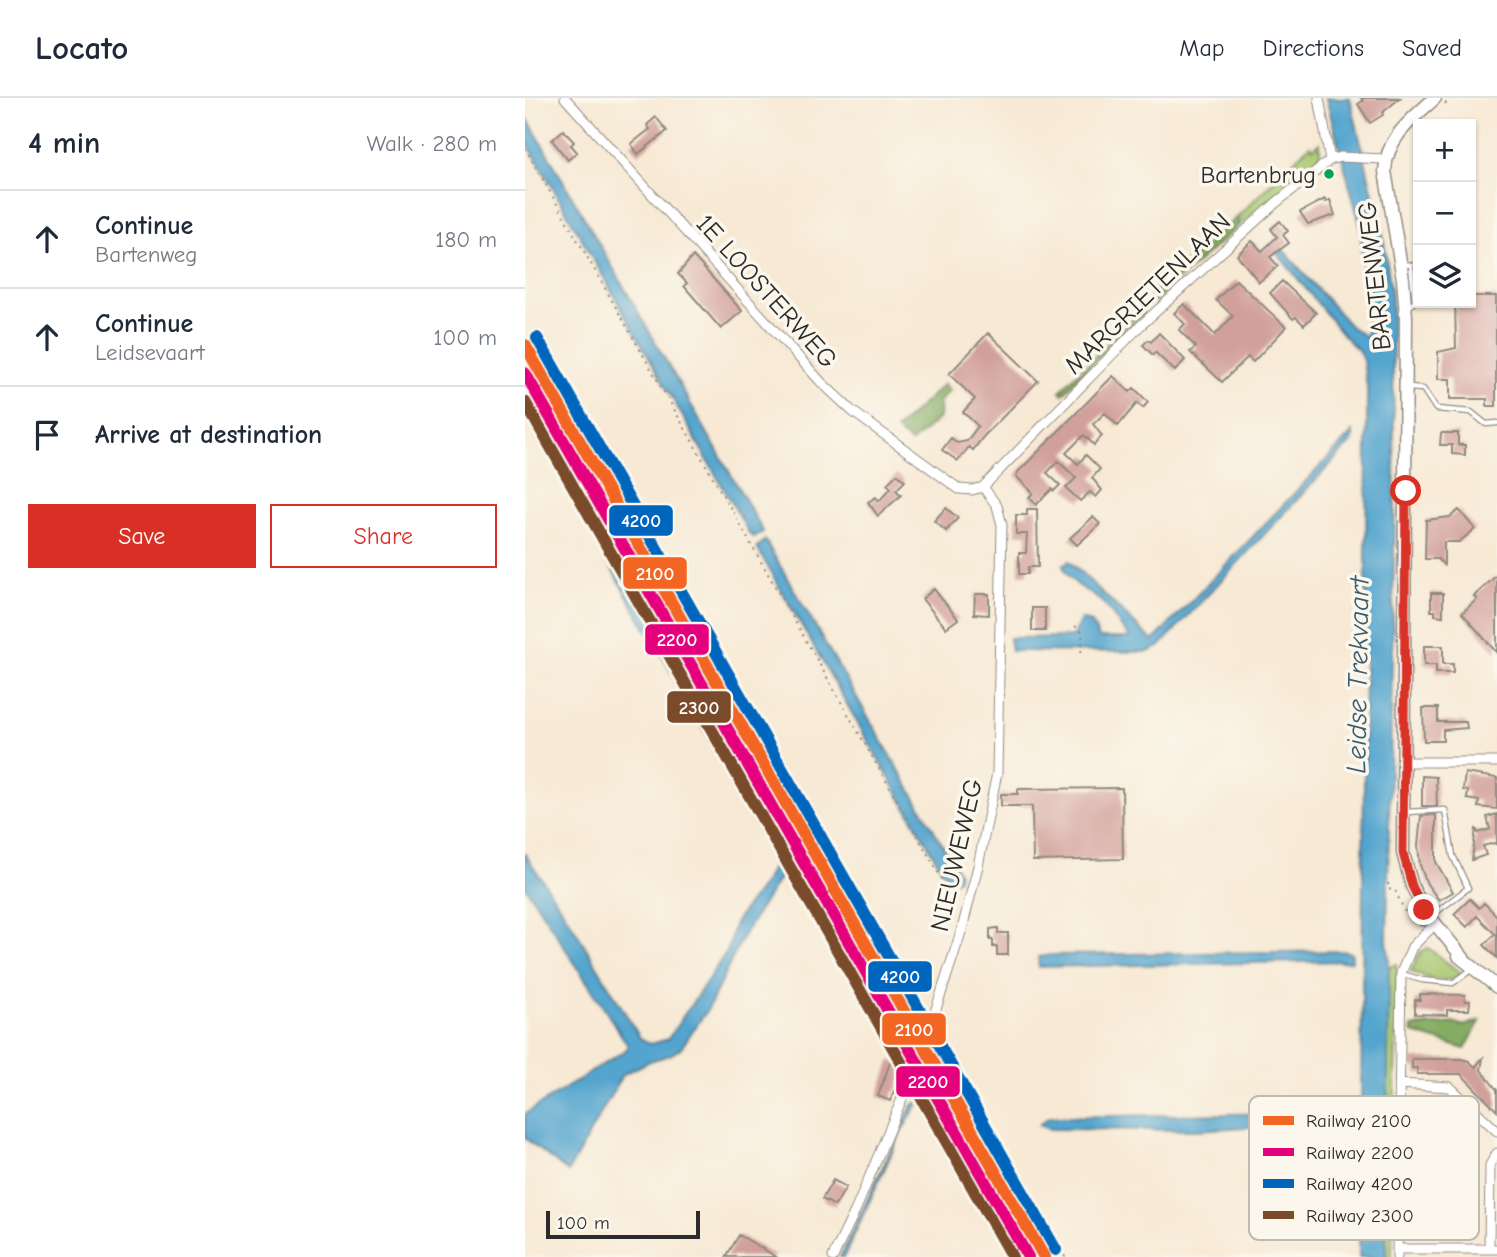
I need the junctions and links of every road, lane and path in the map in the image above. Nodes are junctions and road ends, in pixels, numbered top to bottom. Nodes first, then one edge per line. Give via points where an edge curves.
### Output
1 (565, 98) edge
2 (1319, 98) edge
3 (1435, 98) edge
4 (525, 148) edge
5 (1335, 158) junction
6 (1385, 159) junction
7 (1407, 388) junction
8 (1497, 423) edge
9 (983, 487) junction
10 (1075, 626) dead end
11 (1081, 654) dead end
12 (1401, 762) junction
13 (1497, 762) edge
14 (1400, 813) junction
15 (1388, 883) dead end
16 (970, 899) junction
17 (1405, 912) junction
18 (1403, 918) dead end
19 (1426, 924) junction
20 (1469, 963) junction
21 (1401, 974) junction
22 (1497, 987) edge
23 (930, 1028) junction
24 (1399, 1084) junction
25 (1399, 1096) edge
26 (1460, 1096) edge
27 (1479, 1114) edge
28 (1497, 1131) edge
29 (1497, 1153) edge
30 (1493, 1249) edge
31 (1397, 1253) edge
32 (833, 1257) edge
33 (1065, 1257) edge

1 - 9 street, 1E LOOSTERWEG via 852,411 959,489
2 - 5 street
3 - 6 main road via 1394,138
4 - 16 path via 950,893
5 - 6 street
5 - 9 street, MARGRIETENLAAN via 1277,202 1139,327
6 - 7 main road, BARTENWEG via 1405,311
7 - 8 lane via 1423,389 1436,409 1471,412 1486,424
7 - 12 main road, BARTENWEG
9 - 16 street, NIEUWEWEG via 997,506 1002,525 1000,719 997,773
10 - 11 path via 1083,632
12 - 13 street
12 - 14 main road, BARTENWEG
14 - 19 main road, BARTENWEG via 1401,877
14 - 19 lane via 1445,810 1453,856 1468,888
15 - 17 path via 1388,890 1395,890
16 - 23 street, NIEUWEWEG
17 - 18 path
17 - 19 path
19 - 20 main road
19 - 21 street
20 - 21 lane via 1453,983
20 - 22 main road
21 - 24 street
23 - 32 street, NIEUWEWEG
23 - 33 path
24 - 25 street
24 - 26 street via 1450,1087
27 - 28 street
29 - 30 street via 1490,1165
30 - 31 street

